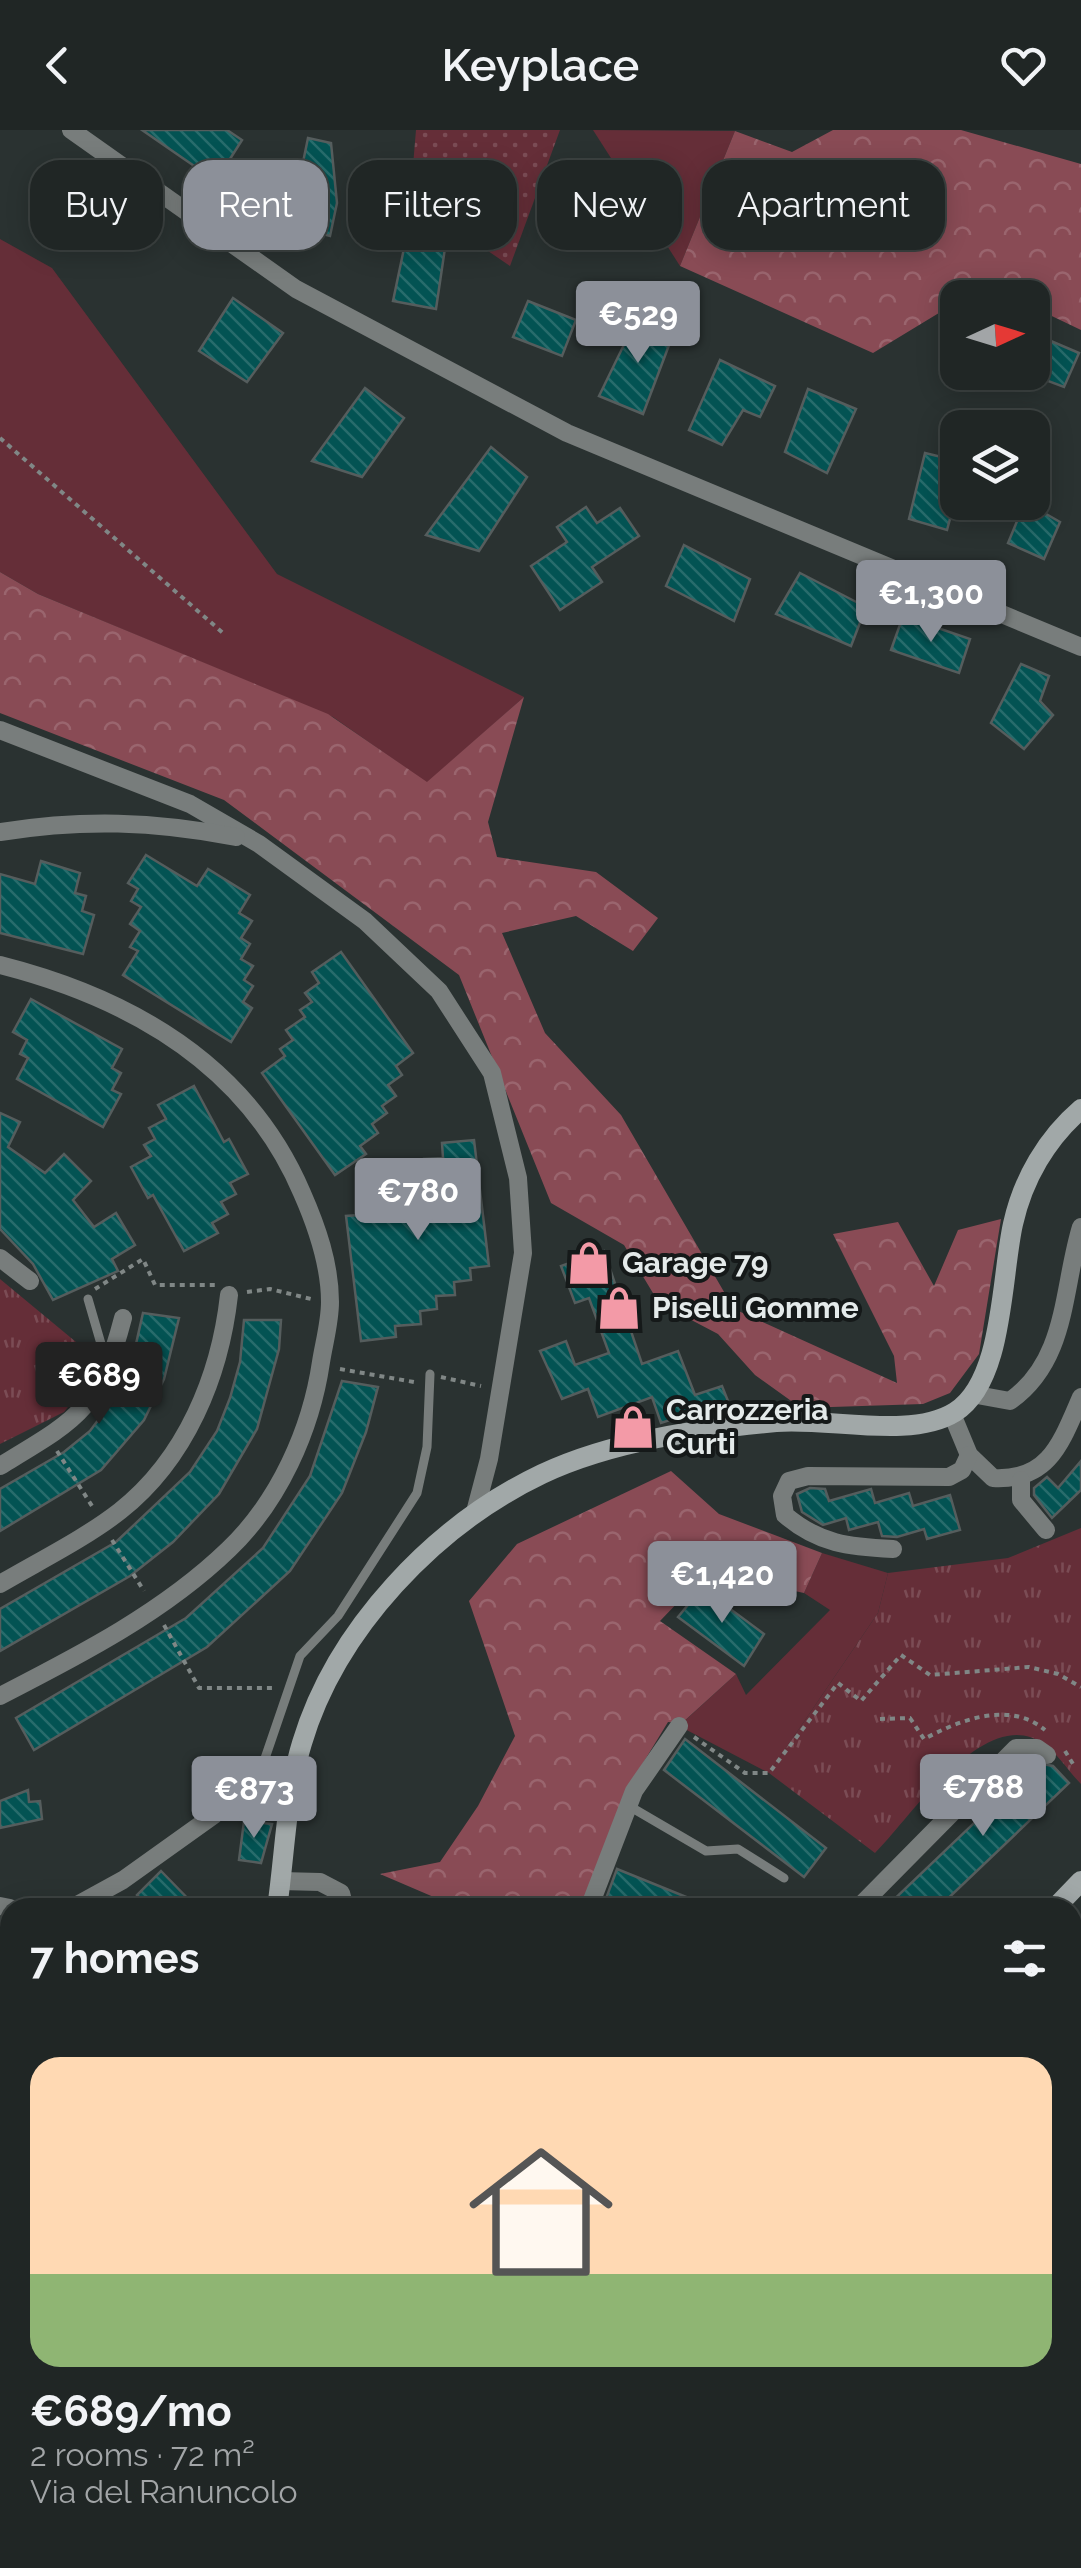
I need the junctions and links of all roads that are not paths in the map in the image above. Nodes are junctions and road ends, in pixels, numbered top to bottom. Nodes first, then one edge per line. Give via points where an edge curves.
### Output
1 (71, 130) edge
2 (1081, 647) edge
3 (0, 730) edge
4 (0, 832) edge
5 (251, 840) junction
6 (0, 964) edge
7 (1081, 1109) edge
8 (1081, 1227) edge
9 (0, 1258) edge
10 (30, 1281) dead end
11 (91, 1294) road end
12 (230, 1295) road end
13 (123, 1318) dead end
14 (108, 1368) junction
15 (430, 1374) road end
16 (978, 1395) junction
17 (1081, 1397) edge
18 (952, 1414) junction
19 (969, 1455) junction
20 (0, 1466) edge
21 (1021, 1480) junction
22 (475, 1512) junction
23 (1046, 1530) dead end
24 (893, 1550) dead end
25 (0, 1584) edge
26 (0, 1696) edge
27 (679, 1726) road end
28 (1055, 1750) road end
29 (259, 1786) dead end
30 (627, 1804) junction
31 (214, 1815) dead end
32 (784, 1878) dead end
33 (281, 1881) junction
34 (90, 1898) edge
35 (278, 1898) edge
36 (342, 1898) edge
37 (593, 1898) edge
38 (868, 1898) edge

1 - 2 street via 296,289 567,434
3 - 5 street via 190,804
4 - 5 street via 75,820 192,828
5 - 22 street via 365,921 426,979 492,1074 518,1178 523,1253
6 - 26 street via 134,1011 200,1054 249,1105 289,1163 320,1234 330,1303 316,1394 290,1466 232,1548 154,1609
7 - 16 main road via 1037,1161 1022,1191
8 - 16 street via 1058,1333 1034,1384 1010,1400
9 - 10 street
11 - 14 lane
12 - 25 street via 218,1366 155,1478 102,1522
13 - 14 street
14 - 20 street via 65,1430
15 - 29 lane via 418,1494 338,1616 300,1656
16 - 18 main road
17 - 21 street via 1047,1462
18 - 19 street
18 - 22 main road via 918,1425 794,1420 672,1437 596,1453
19 - 21 street via 993,1478
19 - 24 street via 949,1477 789,1481 782,1496 785,1516 809,1536
21 - 23 street via 1020,1500
22 - 33 main road via 373,1611 332,1673 302,1744
27 - 30 street
28 - 38 street via 1016,1748
30 - 32 lane via 706,1851 738,1849
30 - 37 street
31 - 34 street
33 - 35 main road
33 - 36 street via 320,1882

